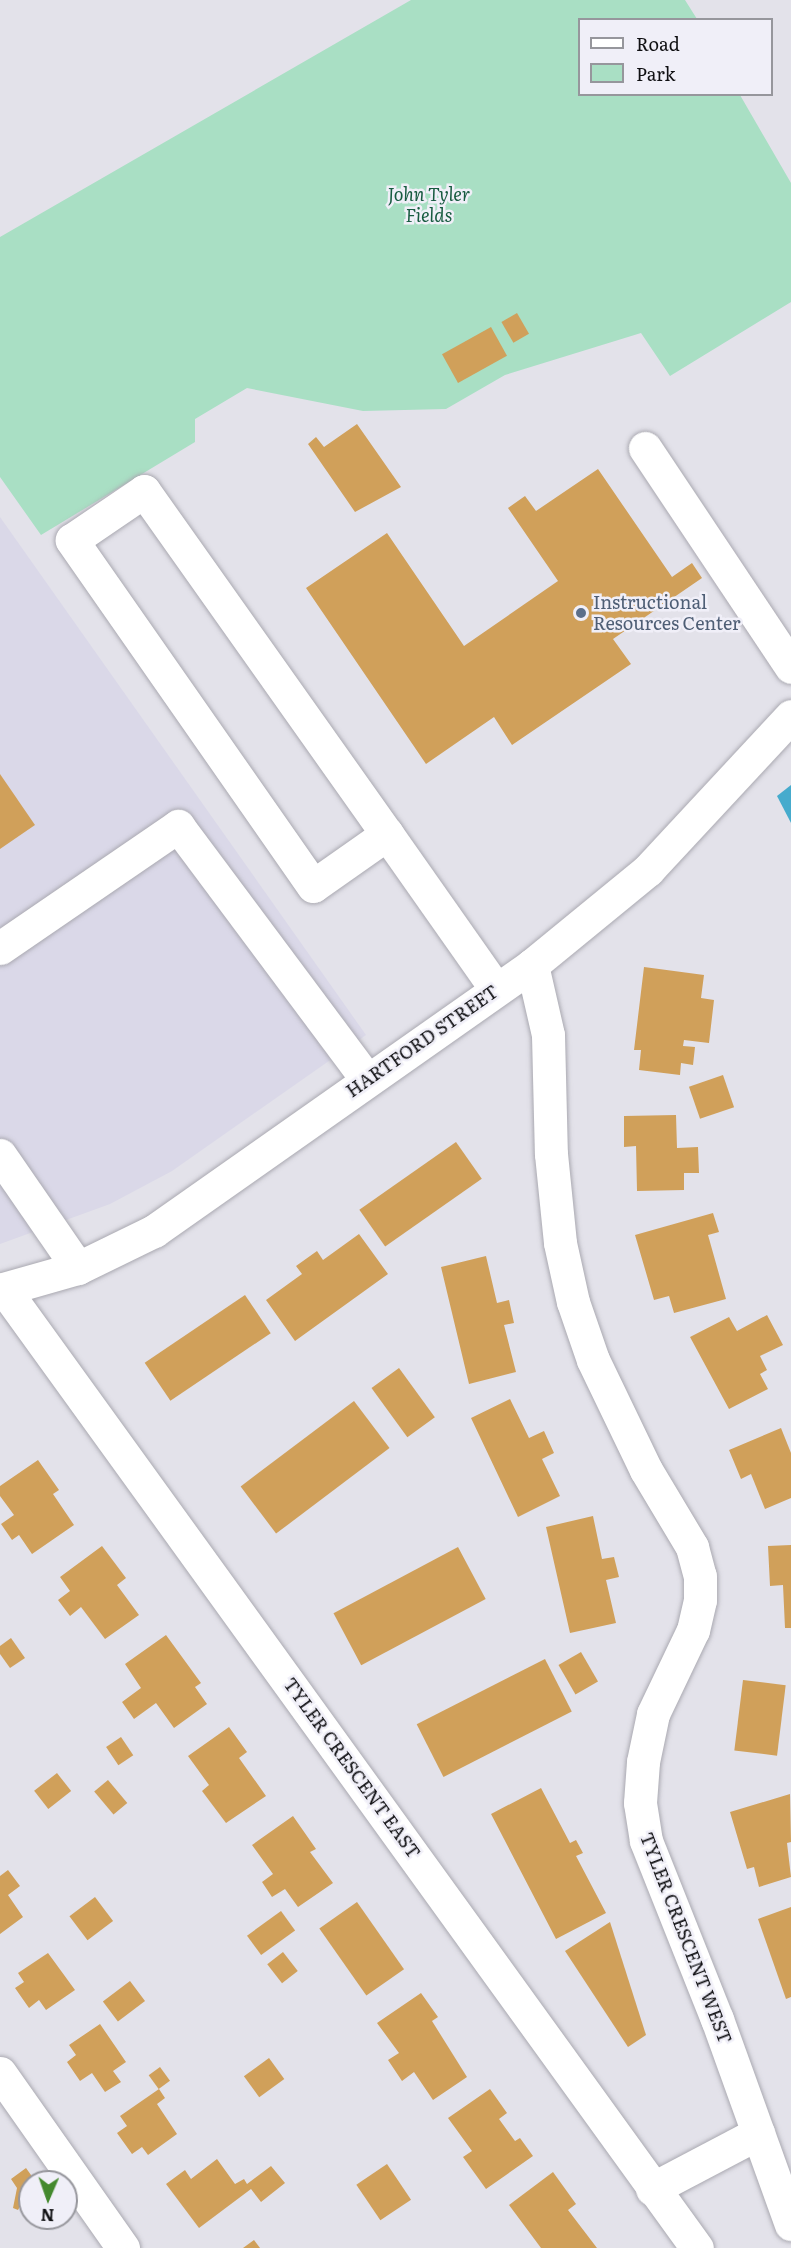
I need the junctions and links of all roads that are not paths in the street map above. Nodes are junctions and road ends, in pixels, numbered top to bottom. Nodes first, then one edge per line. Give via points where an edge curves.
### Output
1 (645, 448) dead end
2 (791, 667) edge
3 (791, 716) edge
4 (387, 834) junction
5 (0, 948) edge
6 (532, 964) junction
7 (496, 989) junction
8 (367, 1080) junction
9 (0, 1155) edge
10 (78, 1268) junction
11 (2, 1289) edge
12 (0, 2073) edge
13 (758, 2133) junction
14 (652, 2189) junction
15 (791, 2224) edge
16 (123, 2248) edge
17 (698, 2248) edge

1 - 2 street
3 - 6 street, HARTFORD STREET via 648,870
4 - 4 street via 144,491 72,540 313,886
4 - 7 street
5 - 8 street via 178,826
6 - 7 street, HARTFORD STREET
6 - 13 street, TYLER CRESCENT WEST via 548,1035 551,1154 560,1243 573,1302 593,1360 646,1470 692,1547 700,1576 693,1630 653,1714 643,1762 640,1803 646,1841
7 - 8 street, HARTFORD STREET
8 - 10 street, HARTFORD STREET via 154,1231
9 - 10 street
10 - 11 street, HARTFORD STREET
11 - 14 street, TYLER CRESCENT EAST via 404,1837 504,1985
12 - 16 street
13 - 14 street
13 - 15 street, TYLER CRESCENT WEST
14 - 17 street, TYLER CRESCENT EAST

